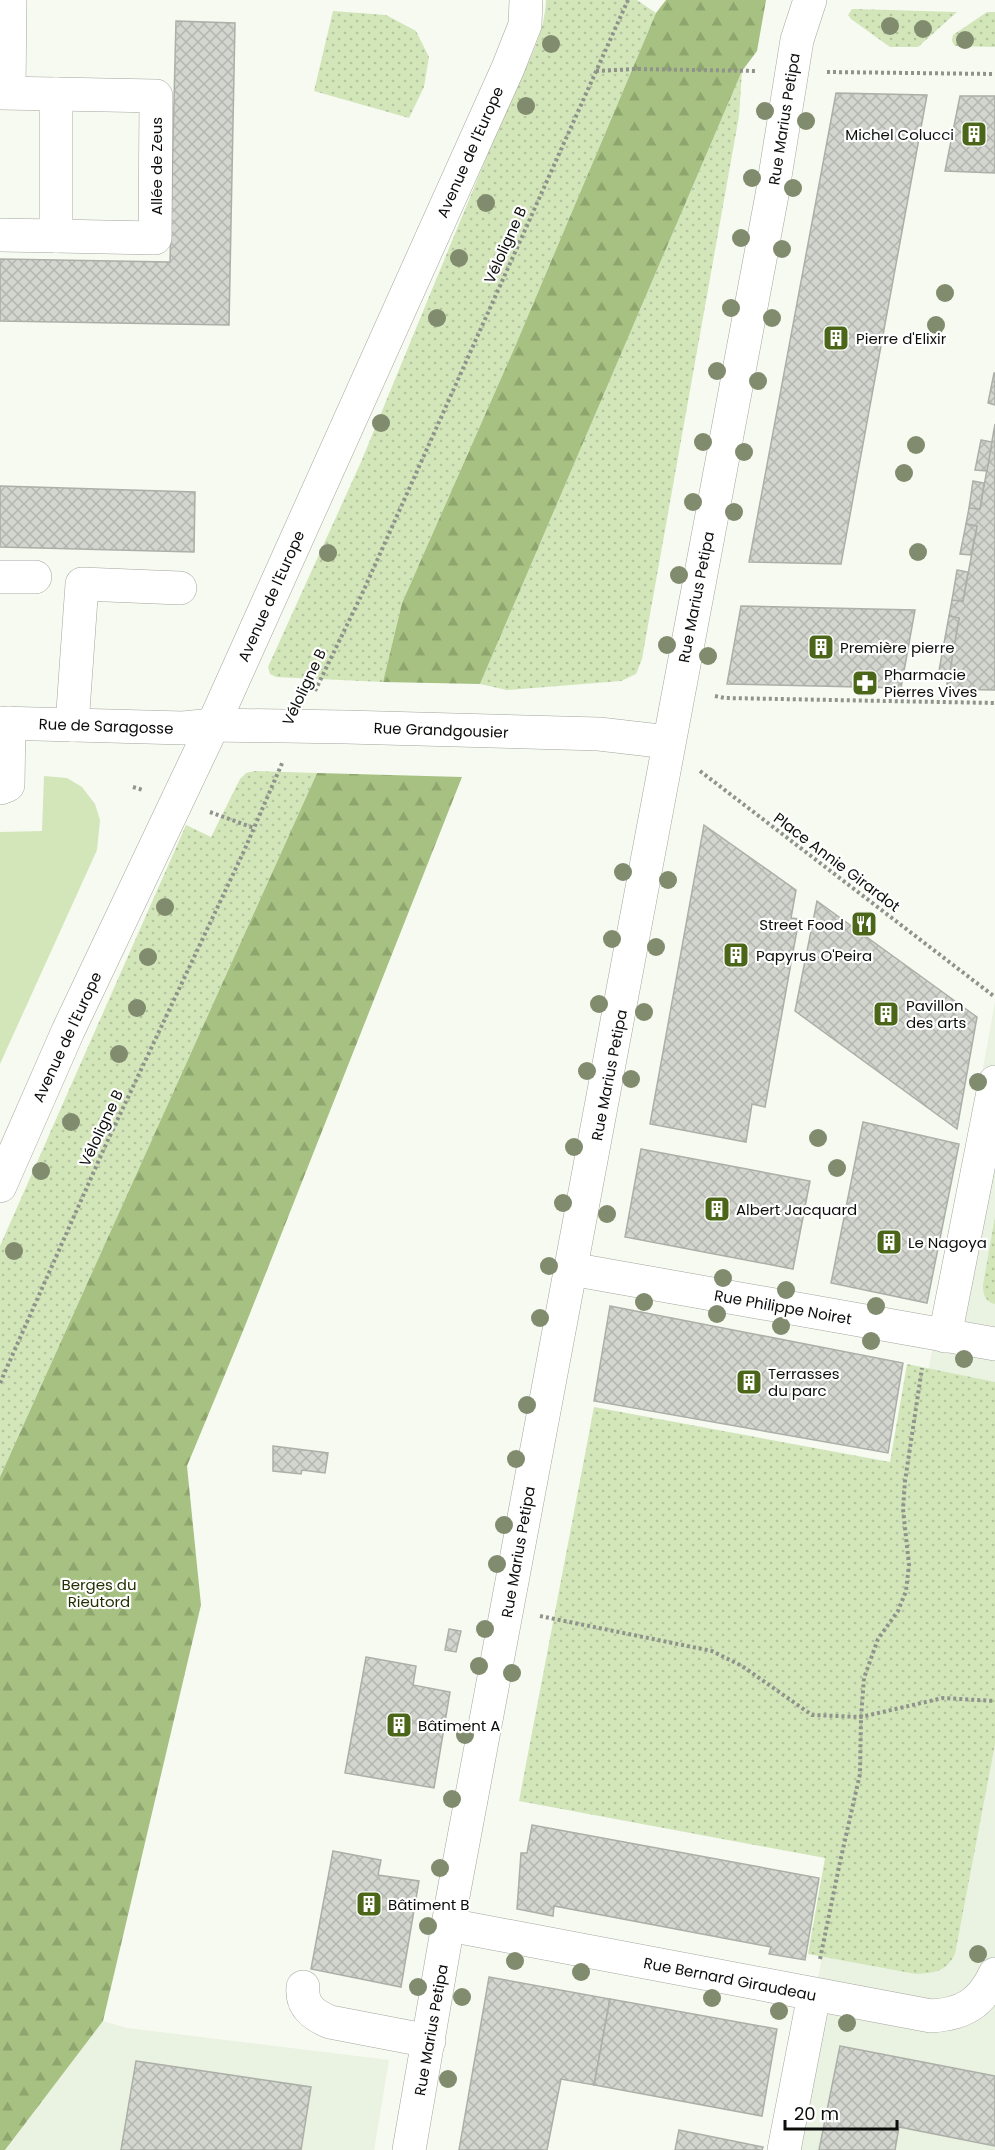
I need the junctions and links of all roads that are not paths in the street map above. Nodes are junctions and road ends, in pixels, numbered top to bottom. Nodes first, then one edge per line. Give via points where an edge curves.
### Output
1 (10, 0) edge
2 (526, 0) edge
3 (810, 0) edge
4 (5, 93) edge
5 (56, 94) junction
6 (0, 235) edge
7 (56, 236) junction
8 (0, 577) edge
9 (35, 577) dead end
10 (180, 588) dead end
11 (4, 723) edge
12 (72, 725) junction
13 (213, 725) junction
14 (669, 742) junction
15 (0, 788) edge
16 (995, 1082) edge
17 (0, 1186) edge
18 (571, 1269) junction
19 (945, 1336) junction
20 (995, 1344) edge
21 (449, 1925) junction
22 (995, 1974) edge
23 (303, 1987) dead end
24 (814, 1995) junction
25 (429, 2041) junction
26 (409, 2150) edge
27 (784, 2150) edge

1 - 4 street, Allée de Zeus
2 - 13 street, Avenue de l'Europe via 525,25 508,68
3 - 14 street, Rue Marius Petipa via 797,40 772,195
4 - 5 street, Allée de Zeus
5 - 7 street
5 - 7 street, Allée de Zeus via 156,96 155,238
6 - 7 street, Allée de Zeus
8 - 9 street
10 - 12 street via 82,584
11 - 12 street, Rue de Saragosse
11 - 15 street via 8,785
12 - 13 street, Rue de Saragosse
13 - 14 street, Rue Grandgousier via 599,734
13 - 17 street, Avenue de l'Europe via 68,1031
14 - 18 street, Rue Marius Petipa
16 - 19 street
18 - 19 street, Rue Philippe Noiret
18 - 21 street, Rue Marius Petipa
19 - 20 street, Rue Philippe Noiret
21 - 24 street, Rue Bernard Giraudeau
21 - 25 street, Rue Marius Petipa
22 - 24 street, Rue Bernard Giraudeau via 986,1992 953,2015 931,2016
23 - 25 street via 304,2001 316,2016
24 - 27 street
25 - 26 street, Rue Marius Petipa

